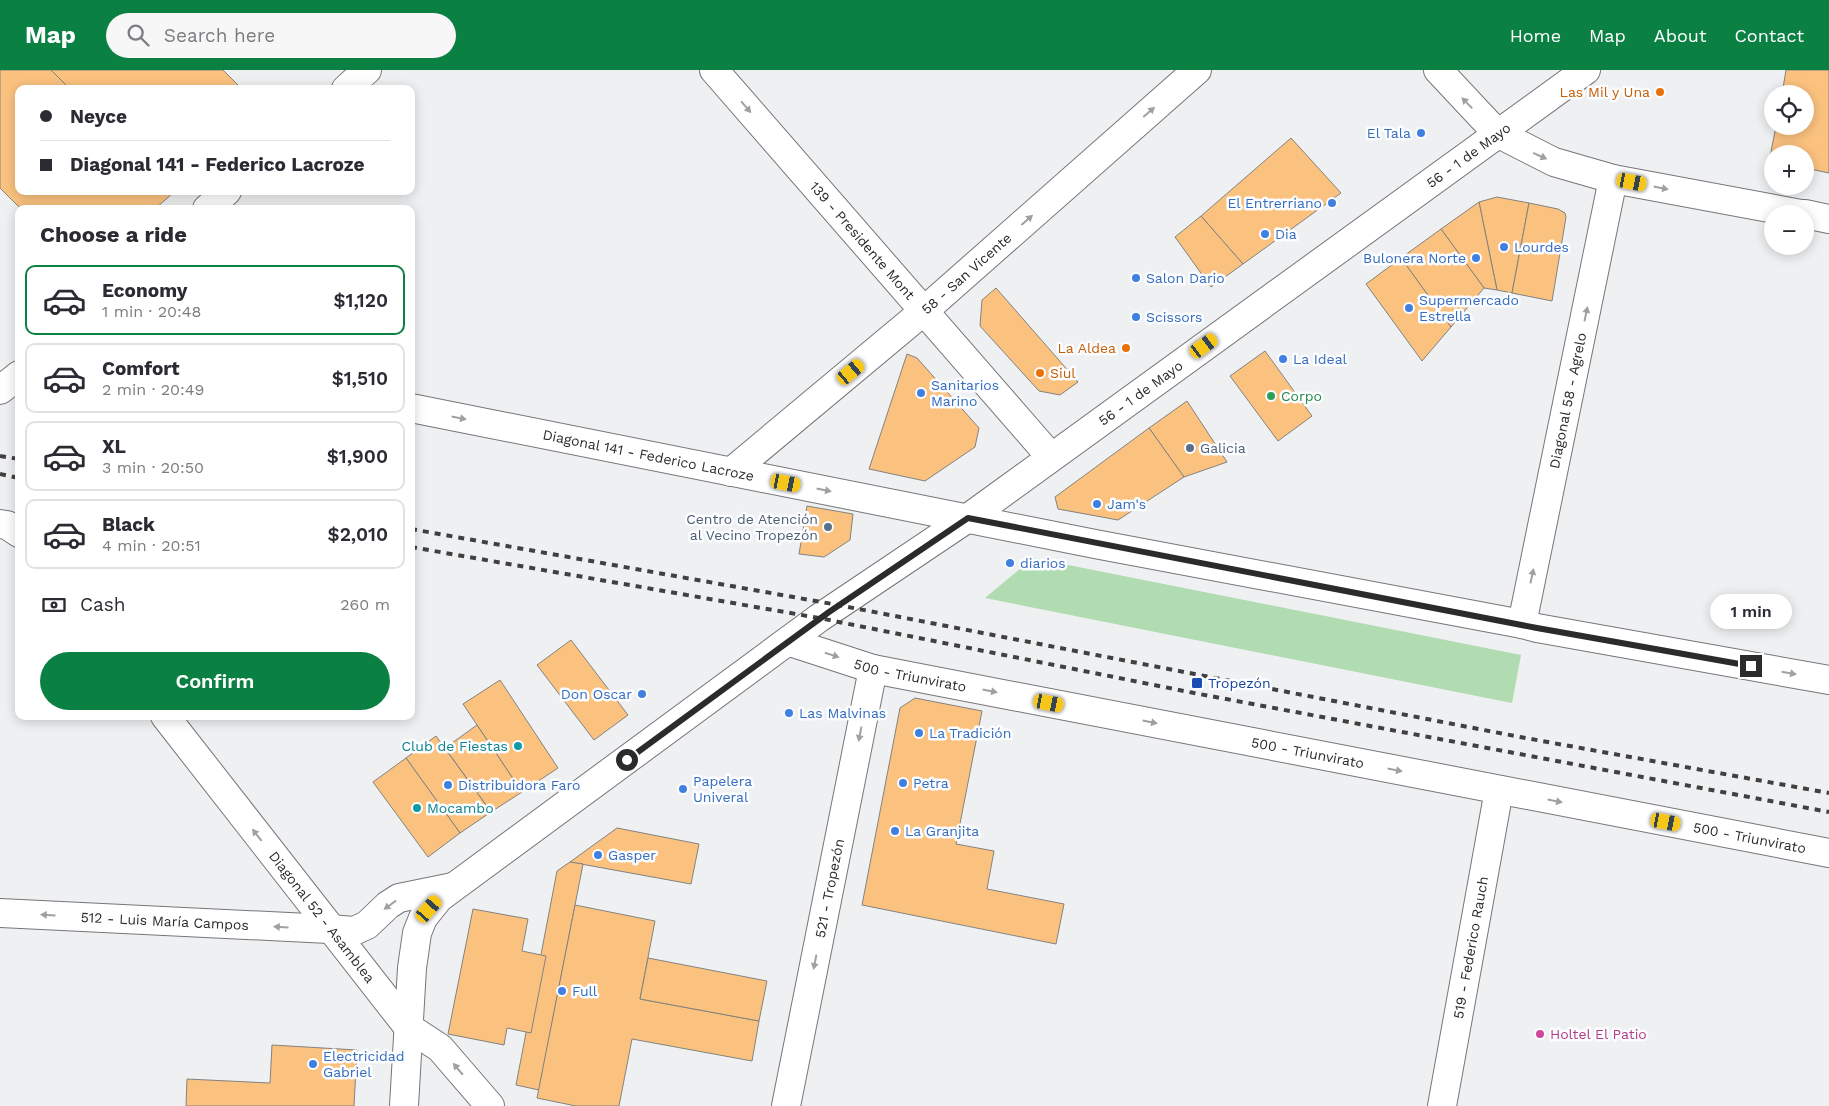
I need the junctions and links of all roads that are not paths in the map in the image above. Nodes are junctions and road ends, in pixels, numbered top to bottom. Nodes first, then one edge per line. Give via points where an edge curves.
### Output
1 (367, 70) edge
2 (714, 70) edge
3 (1197, 70) edge
4 (1438, 70) edge
5 (1586, 70) edge
6 (350, 85) edge
7 (1497, 134) junction
8 (1613, 179) junction
9 (223, 195) edge
10 (211, 205) edge
11 (1764, 207) edge
12 (1814, 216) edge
13 (1829, 219) edge
14 (925, 310) junction
15 (15, 378) edge
16 (0, 390) edge
17 (415, 409) edge
18 (1051, 457) junction
19 (731, 472) junction
20 (968, 518) junction
21 (1522, 624) junction
22 (790, 642) junction
23 (873, 669) junction
24 (1829, 680) edge
25 (168, 720) edge
26 (1499, 790) junction
27 (1829, 854) edge
28 (453, 887) junction
29 (0, 912) edge
30 (329, 929) junction
31 (408, 1027) junction
32 (404, 1106) edge
33 (490, 1106) edge
34 (786, 1106) edge
35 (1442, 1106) edge

1 - 6 street
2 -> 14 street, 139 - Presidente Mont
14 -> 3 street, 58 - San Vicente
7 -> 4 street
5 - 7 street, 56 - 1 de Mayo
7 -> 8 street via 1554,162
7 - 18 street, 56 - 1 de Mayo
8 -> 11 street
21 -> 8 street, Diagonal 58 - Agrelo
9 - 10 street
12 - 13 street
14 - 18 street, 139 - Presidente Mont
14 - 19 street, 58 - San Vicente
15 - 16 street
17 -> 19 street, Diagonal 141 - Federico Lacroze
18 - 20 street, 56 - 1 de Mayo
19 -> 20 street, Diagonal 141 - Federico Lacroze
20 - 21 street, Diagonal 141 - Federico Lacroze
20 - 22 street, 56 - 1 de Mayo via 838,605
21 -> 24 street, Diagonal 141 - Federico Lacroze
22 -> 23 street, 500 - Triunvirato
22 - 28 street, 56 - 1 de Mayo
23 -> 26 street, 500 - Triunvirato
23 -> 34 street, 521 - Tropezón
30 -> 25 street, Diagonal 52 - Asamblea
26 -> 27 street, 500 - Triunvirato
26 - 35 street, 519 - Federico Rauch
28 -> 30 street, 512 - Luis María Campos via 399,898 367,925 354,931
28 - 31 street, 56 - 1 de Mayo via 429,909 417,933
30 -> 29 street, 512 - Luis María Campos
30 - 31 street, Diagonal 52 - Asamblea
31 - 32 street, 56 - 1 de Mayo
33 -> 31 street, Diagonal 52 - Asamblea via 440,1048

